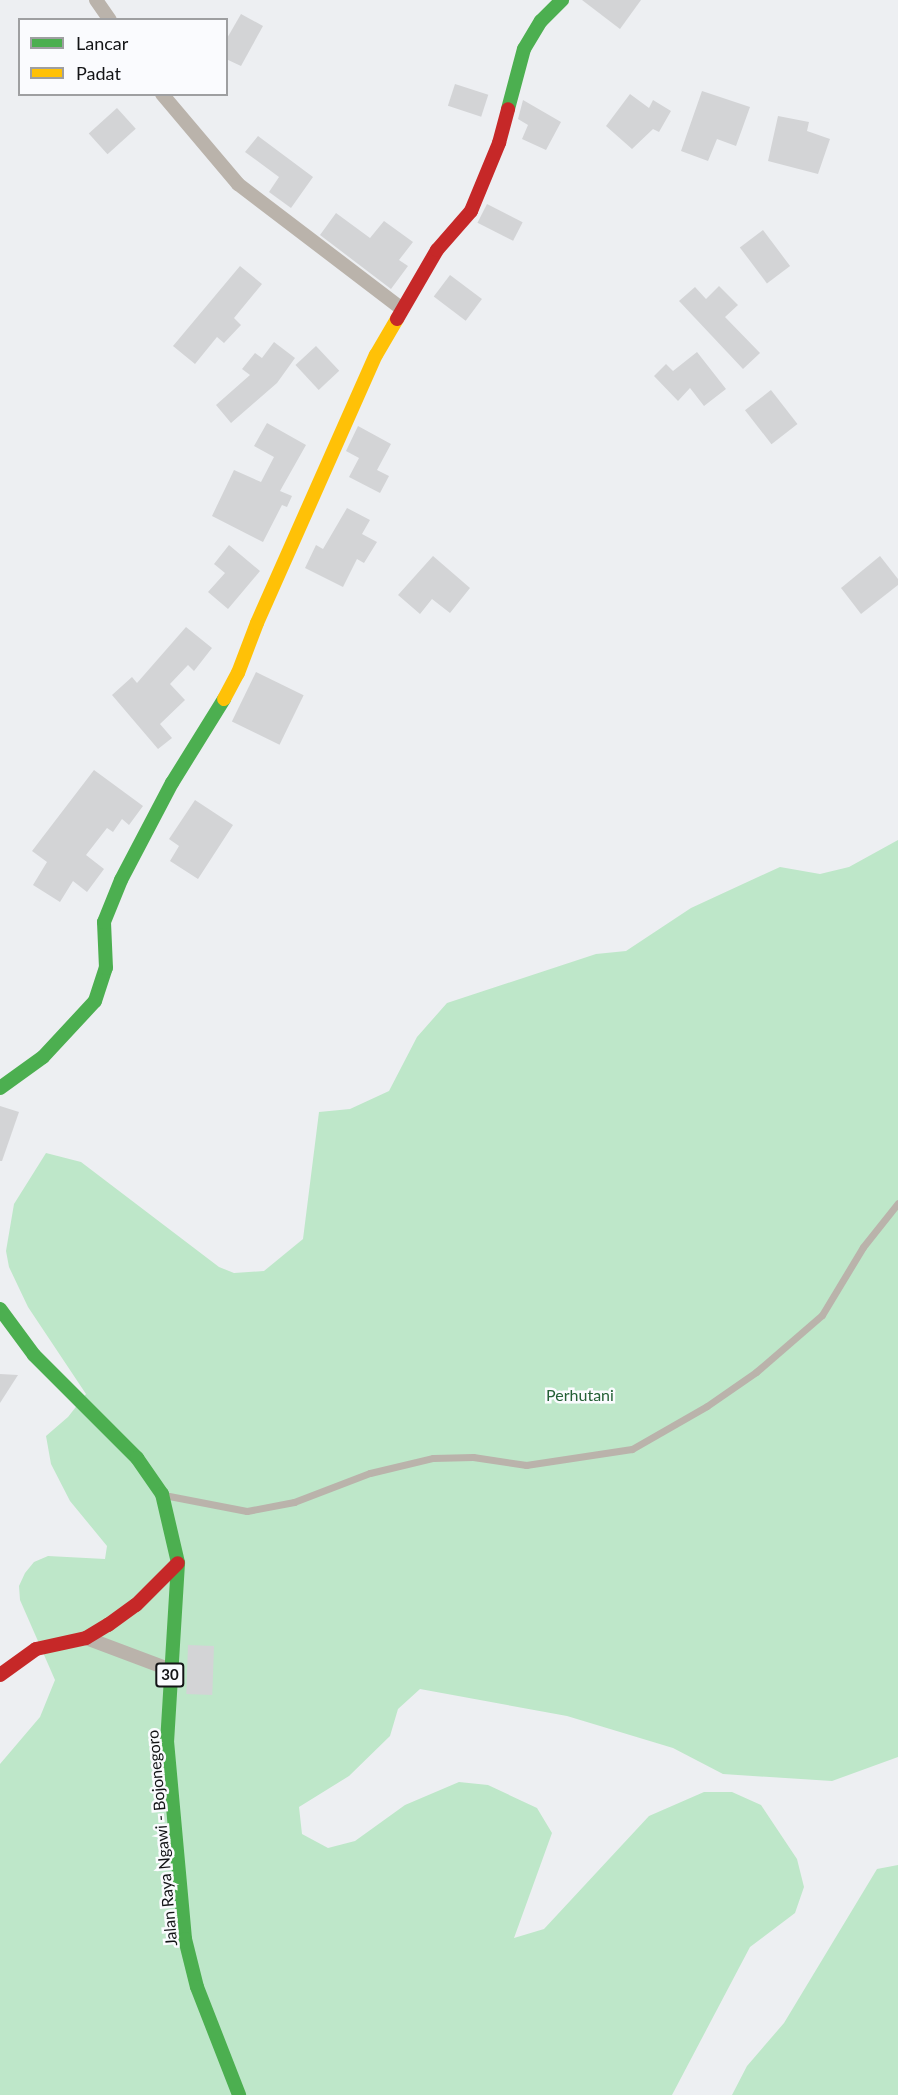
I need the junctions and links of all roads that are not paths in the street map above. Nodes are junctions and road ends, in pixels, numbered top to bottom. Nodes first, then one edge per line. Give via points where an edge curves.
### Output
1 (96, 0) edge
2 (562, 0) edge
3 (109, 18) edge
4 (164, 96) edge
5 (402, 309) junction
6 (0, 1088) edge
7 (898, 1203) edge
8 (0, 1309) edge
9 (162, 1494) junction
10 (178, 1563) junction
11 (86, 1638) junction
12 (171, 1670) junction
13 (0, 1675) edge
14 (239, 2095) edge

1 - 3 street
2 - 5 main road via 541,21 524,49 499,143 471,210 437,250
4 - 5 street via 238,184
5 - 6 main road via 376,355 238,673 172,783 117,889 104,922 105,968 95,1001 43,1057
7 - 9 lane via 862,1247 822,1315 717,1400 632,1449 526,1465 473,1457 433,1458 370,1473 294,1502 247,1511
8 - 9 main road, Jalan Raya Ngawi - Bojonegoro / 30 via 34,1355 137,1458
9 - 10 main road, Jalan Raya Ngawi - Bojonegoro / 30
10 - 11 main road via 136,1605
10 - 12 main road, Jalan Raya Ngawi - Bojonegoro / 30
11 - 12 street
11 - 13 main road via 36,1649
12 - 14 main road, Jalan Raya Ngawi - Bojonegoro / 30 via 167,1741 185,1939 197,1987

